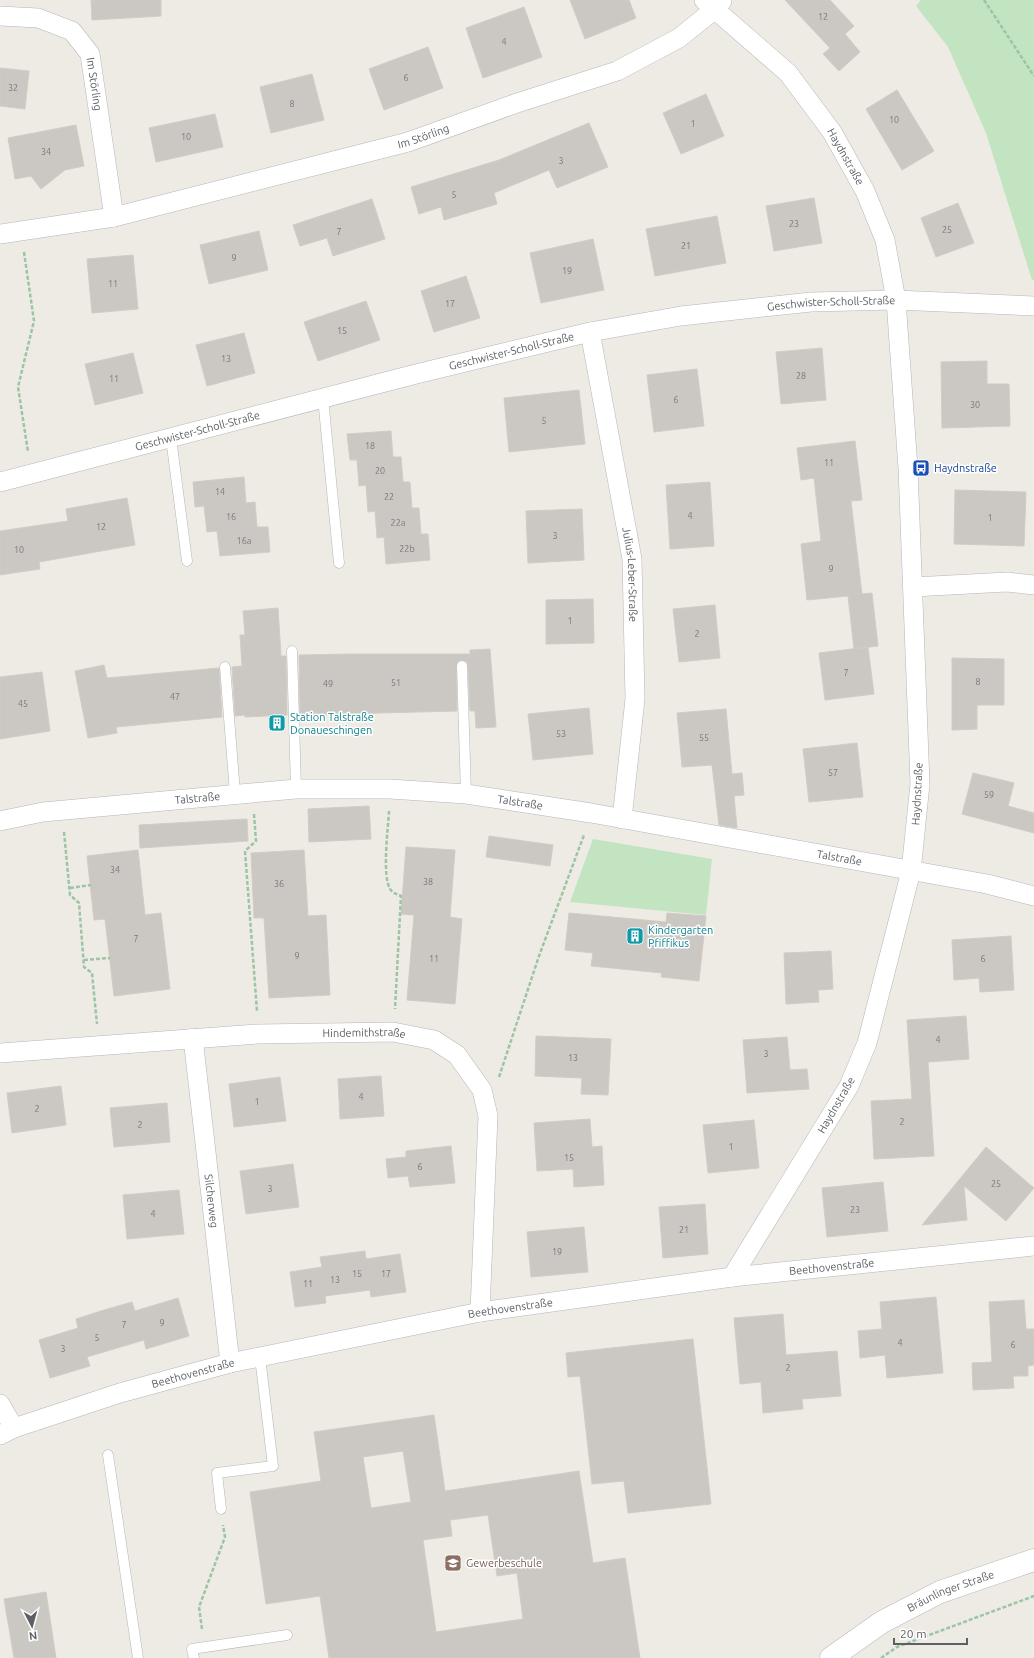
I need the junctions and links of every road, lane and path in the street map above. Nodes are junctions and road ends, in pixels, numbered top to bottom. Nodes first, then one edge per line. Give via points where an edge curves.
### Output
1 (984, 0) edge
2 (714, 3) edge
3 (0, 16) edge
4 (1034, 76) edge
5 (114, 217) junction
6 (21, 231) junction
7 (0, 234) edge
8 (896, 300) junction
9 (1034, 306) edge
10 (590, 332) junction
11 (323, 398) junction
12 (170, 438) junction
13 (32, 474) junction
14 (0, 482) edge
15 (187, 560) dead end
16 (339, 563) dead end
17 (1034, 585) edge
18 (912, 587) junction
19 (292, 651) dead end
20 (462, 666) dead end
21 (225, 667) dead end
22 (296, 789) junction
23 (390, 789) junction
24 (244, 793) junction
25 (466, 794) junction
26 (591, 813) junction
27 (622, 819) junction
28 (0, 821) edge
29 (66, 853) dead end
30 (911, 871) junction
31 (91, 885) dead end
32 (70, 888) junction
33 (1034, 896) edge
34 (110, 958) dead end
35 (84, 960) junction
36 (393, 1032) junction
37 (258, 1034) junction
38 (193, 1038) junction
39 (99, 1045) junction
40 (0, 1053) edge
41 (482, 1090) junction
42 (1034, 1246) edge
43 (732, 1277) junction
44 (480, 1312) junction
45 (260, 1357) junction
46 (230, 1363) junction
47 (0, 1404) edge
48 (7, 1432) edge
49 (108, 1456) dead end
50 (222, 1509) dead end
51 (225, 1537) dead end
52 (1034, 1560) edge
53 (1034, 1596) edge
54 (287, 1635) dead end
55 (204, 1647) junction
56 (138, 1658) edge
57 (194, 1658) edge
58 (831, 1658) edge
59 (881, 1658) edge

1 - 4 path
2 - 5 street, Im Störling via 678,38 617,71 408,142
2 - 8 street, Haydnstraße via 788,73 832,132 865,191 885,240
3 - 5 street, Im Störling via 38,18 72,31 90,54
5 - 6 street, Im Störling
6 - 7 street, Im Störling
6 - 13 path via 34,321 18,387
8 - 9 street, Geschwister-Scholl-Straße
8 - 10 street, Geschwister-Scholl-Straße via 811,302 689,315
8 - 18 street, Haydnstraße via 908,468
10 - 11 street, Geschwister-Scholl-Straße
10 - 27 street, Julius-Leber-Straße via 632,559 635,699
11 - 12 street, Geschwister-Scholl-Straße
11 - 16 lane
12 - 13 street, Geschwister-Scholl-Straße
12 - 15 lane
13 - 14 street, Geschwister-Scholl-Straße
17 - 18 street via 1008,582
18 - 30 street, Haydnstraße via 920,784
19 - 22 lane
20 - 25 lane
21 - 24 lane
22 - 23 street, Talstraße
22 - 24 street, Talstraße
23 - 25 street, Talstraße
23 - 36 path via 386,870 391,890 400,896
24 - 28 street, Talstraße via 42,812
24 - 37 path via 256,841 245,851
25 - 26 street, Talstraße
26 - 27 street, Talstraße
26 - 41 path via 539,956 499,1078
27 - 30 street, Talstraße
29 - 32 path
30 - 33 street, Talstraße via 987,884
30 - 43 street, Haydnstraße via 867,1043 849,1086
31 - 32 path
32 - 35 path via 70,895 79,903
34 - 35 path
35 - 39 path via 84,967 92,974
36 - 37 street, Hindemithstraße
36 - 41 street, Hindemithstraße via 434,1040 457,1055
37 - 38 street, Hindemithstraße
38 - 39 street, Hindemithstraße
38 - 46 street, Silcherweg
39 - 40 street, Hindemithstraße
41 - 44 street, Hindemithstraße via 488,1116
42 - 43 street, Beethovenstraße
43 - 44 street, Beethovenstraße
44 - 45 street, Beethovenstraße
45 - 46 street, Beethovenstraße
45 - 50 lane via 273,1466 217,1473
46 - 48 street, Beethovenstraße via 120,1393
47 - 48 street
49 - 56 lane
51 - 55 path via 199,1607
52 - 58 main road, Bräunlinger Straße via 940,1592 882,1622
53 - 59 path via 898,1647
54 - 55 lane
55 - 57 lane via 192,1649

